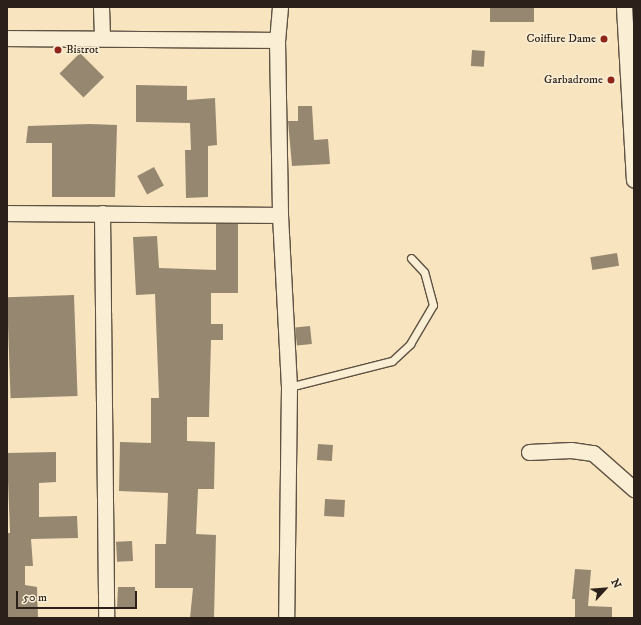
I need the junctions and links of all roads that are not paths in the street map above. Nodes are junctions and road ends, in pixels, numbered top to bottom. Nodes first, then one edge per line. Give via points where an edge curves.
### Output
1 (101, 7) edge
2 (280, 7) edge
3 (624, 7) edge
4 (7, 38) edge
5 (102, 38) junction
6 (277, 40) junction
7 (631, 88) edge
8 (634, 180) edge
9 (7, 213) edge
10 (102, 213) junction
11 (280, 215) junction
12 (411, 258) dead end
13 (289, 387) junction
14 (529, 452) dead end
15 (634, 489) edge
16 (106, 618) edge
17 (286, 618) edge

1 - 5 street
2 - 6 street
3 - 7 street
4 - 5 street
5 - 6 street
6 - 11 street
7 - 8 street
9 - 10 street
10 - 11 street
10 - 16 street
11 - 13 street
12 - 13 lane via 424,272 433,305 410,344 392,361
13 - 17 street
14 - 15 street via 571,450 593,453

